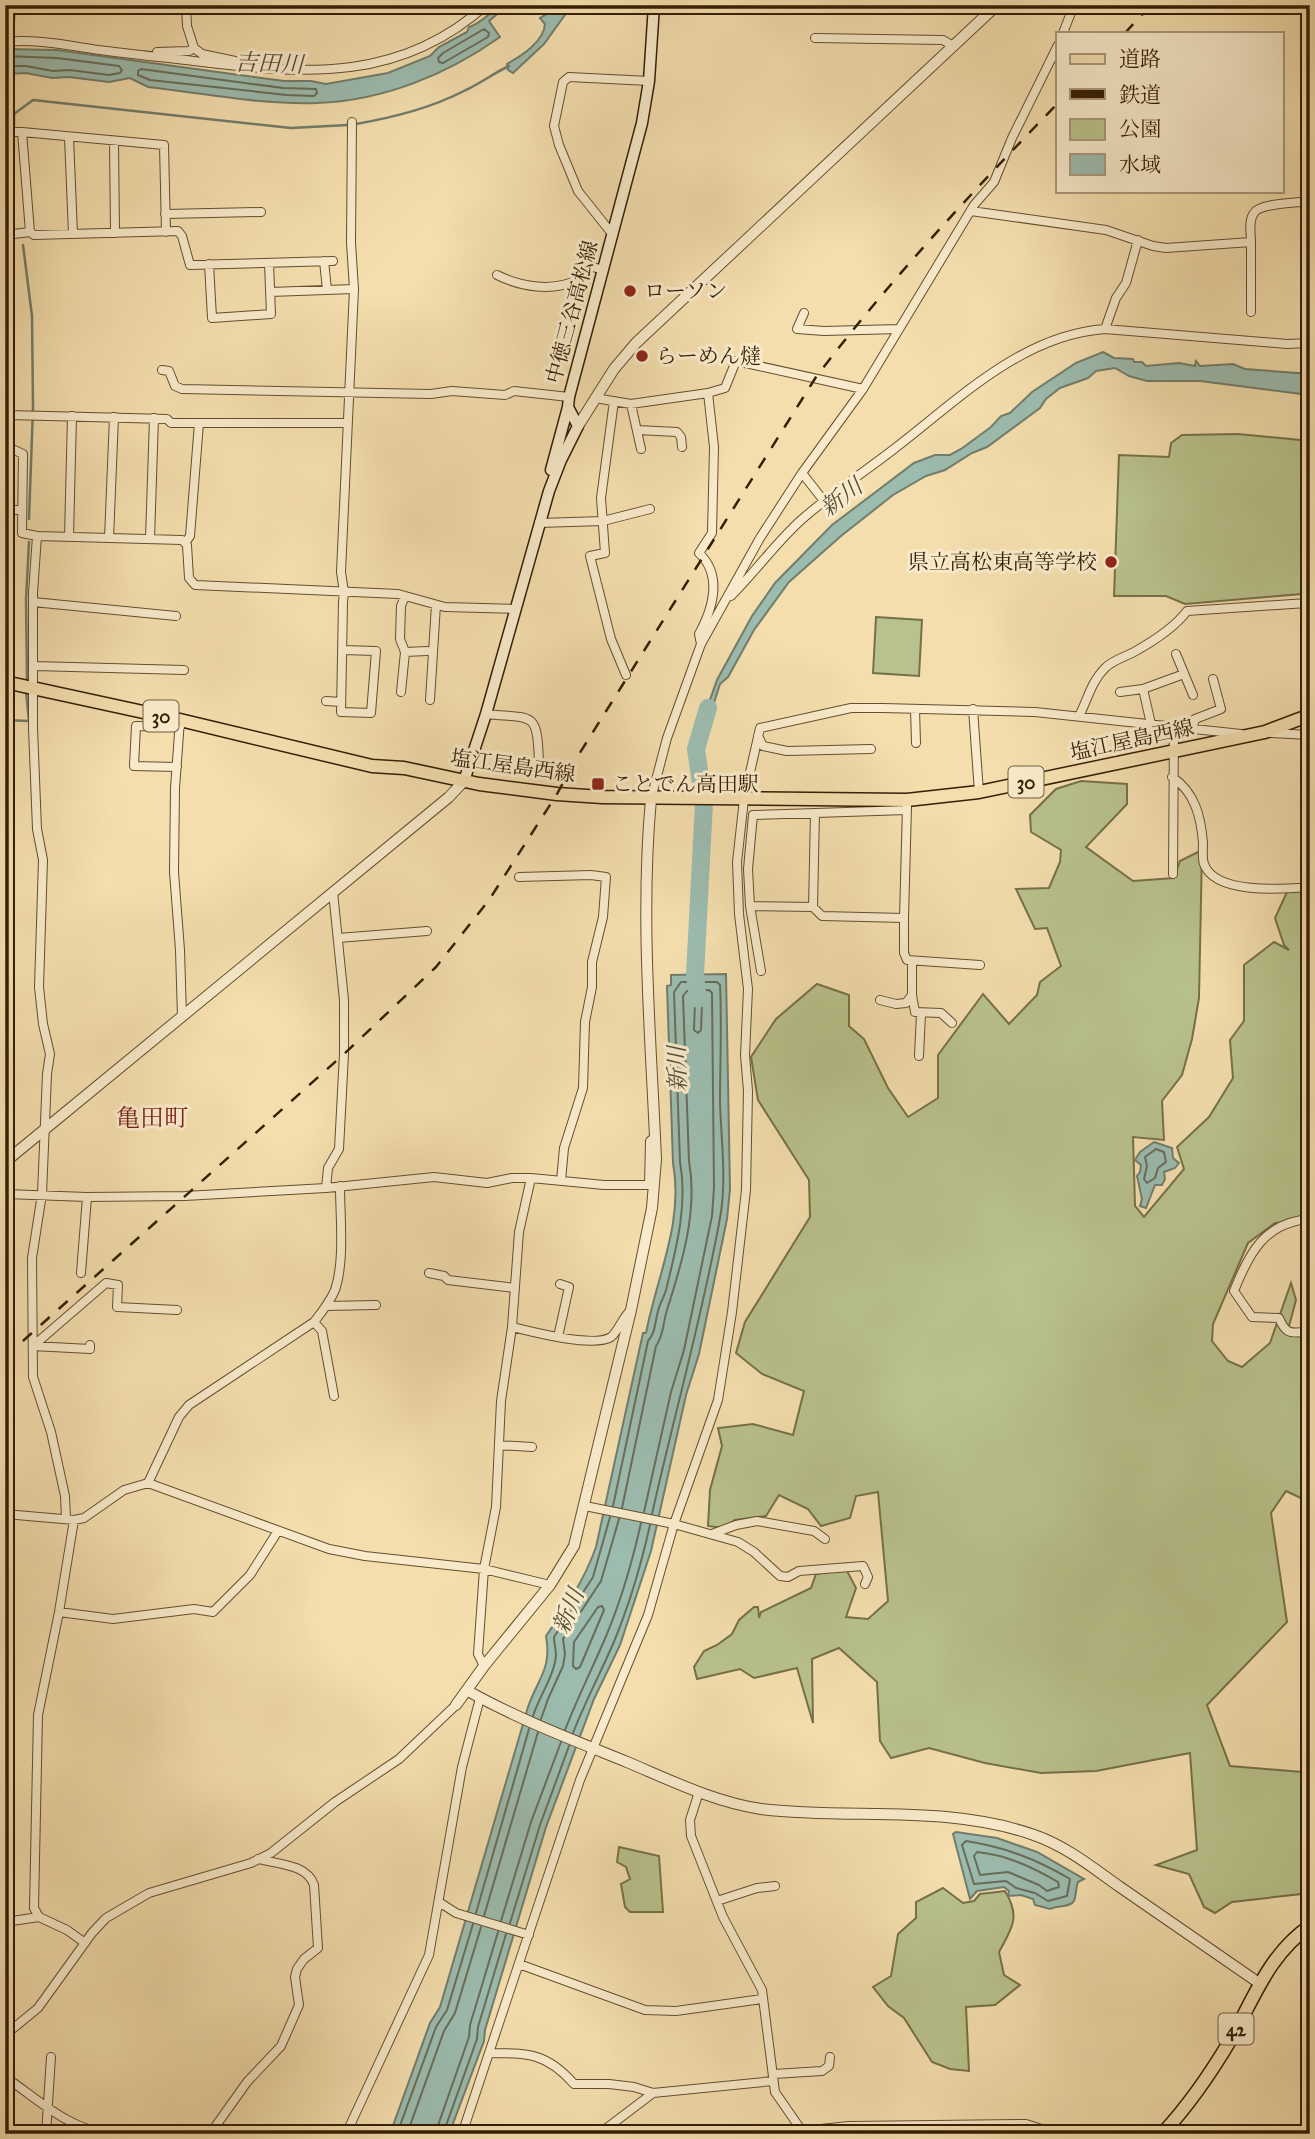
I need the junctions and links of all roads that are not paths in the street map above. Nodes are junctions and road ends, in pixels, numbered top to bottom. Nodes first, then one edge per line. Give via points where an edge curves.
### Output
1 (11, 5) edge
2 (186, 5) edge
3 (486, 5) edge
4 (654, 5) edge
5 (996, 5) edge
6 (1074, 5) edge
7 (1063, 32) edge
8 (815, 38) dead end
9 (7, 42) edge
10 (953, 47) junction
11 (194, 48) junction
12 (1056, 49) edge
13 (143, 55) junction
14 (242, 66) junction
15 (649, 81) junction
16 (352, 122) dead end
17 (5, 132) edge
18 (22, 132) junction
19 (69, 136) junction
20 (114, 141) junction
21 (1310, 201) edge
22 (971, 211) junction
23 (261, 212) dead end
24 (165, 214) junction
25 (30, 232) junction
26 (166, 232) junction
27 (116, 233) junction
28 (73, 234) junction
29 (613, 234) junction
30 (5, 235) edge
31 (1138, 240) junction
32 (1251, 242) junction
33 (269, 263) junction
34 (209, 264) junction
35 (603, 270) junction
36 (497, 275) dead end
37 (354, 289) junction
38 (327, 290) junction
39 (270, 292) junction
40 (1251, 312) dead end
41 (804, 313) dead end
42 (1105, 328) junction
43 (899, 329) junction
44 (1310, 343) edge
45 (162, 370) dead end
46 (5, 372) edge
47 (863, 389) junction
48 (348, 392) junction
49 (708, 393) junction
50 (595, 398) junction
51 (6, 401) edge
52 (614, 401) junction
53 (568, 402) junction
54 (631, 404) junction
55 (8, 415) junction
56 (72, 416) junction
57 (114, 417) junction
58 (154, 418) junction
59 (199, 423) junction
60 (347, 423) junction
61 (578, 426) junction
62 (637, 430) junction
63 (682, 447) dead end
64 (641, 449) dead end
65 (8, 450) edge
66 (802, 473) junction
67 (549, 491) junction
68 (824, 501) junction
69 (1310, 504) edge
70 (650, 509) dead end
71 (5, 510) edge
72 (22, 510) junction
73 (603, 521) junction
74 (1309, 522) edge
75 (539, 523) junction
76 (37, 537) junction
77 (69, 537) junction
78 (109, 538) junction
79 (150, 539) junction
80 (185, 543) junction
81 (344, 592) junction
82 (405, 596) junction
83 (33, 602) junction
84 (725, 603) junction
85 (436, 605) junction
86 (515, 608) junction
87 (177, 616) dead end
88 (701, 644) junction
89 (342, 650) junction
90 (427, 651) dead end
91 (405, 652) junction
92 (1176, 654) dead end
93 (34, 666) junction
94 (184, 670) dead end
95 (1184, 674) junction
96 (626, 675) dead end
97 (1213, 679) dead end
98 (5, 682) edge
99 (29, 687) junction
100 (1143, 689) junction
101 (401, 692) dead end
102 (1120, 692) dead end
103 (1193, 695) dead end
104 (429, 700) dead end
105 (326, 701) dead end
106 (341, 702) junction
107 (915, 709) junction
108 (973, 709) junction
109 (486, 715) junction
110 (1310, 715) edge
111 (1079, 716) junction
112 (180, 723) junction
113 (1150, 724) junction
114 (1174, 727) junction
115 (1192, 729) junction
116 (1258, 734) junction
117 (1310, 735) edge
118 (758, 736) junction
119 (916, 743) dead end
120 (871, 749) dead end
121 (1173, 751) junction
122 (539, 762) dead end
123 (177, 767) junction
124 (1172, 777) junction
125 (464, 781) junction
126 (979, 792) junction
127 (655, 799) junction
128 (740, 799) junction
129 (907, 805) junction
130 (815, 813) junction
131 (1173, 874) dead end
132 (519, 877) dead end
133 (1310, 887) edge
134 (333, 892) junction
135 (750, 906) junction
136 (813, 907) junction
137 (904, 918) junction
138 (427, 931) dead end
139 (338, 938) junction
140 (912, 962) junction
141 (980, 965) dead end
142 (761, 971) dead end
143 (912, 995) junction
144 (880, 1000) dead end
145 (921, 1014) junction
146 (182, 1017) junction
147 (952, 1023) dead end
148 (919, 1056) dead end
149 (44, 1130) junction
150 (655, 1137) junction
151 (5, 1163) edge
152 (531, 1178) junction
153 (561, 1181) junction
154 (340, 1186) junction
155 (326, 1188) junction
156 (5, 1194) edge
157 (42, 1194) junction
158 (87, 1197) junction
159 (1310, 1219) edge
160 (81, 1273) dead end
161 (429, 1273) dead end
162 (560, 1284) dead end
163 (515, 1288) junction
164 (376, 1305) dead end
165 (327, 1306) junction
166 (177, 1310) dead end
167 (631, 1310) junction
168 (314, 1322) junction
169 (512, 1327) junction
170 (1310, 1332) edge
171 (558, 1337) junction
172 (90, 1345) dead end
173 (33, 1346) junction
174 (334, 1396) dead end
175 (499, 1445) junction
176 (532, 1447) dead end
177 (148, 1483) junction
178 (591, 1508) junction
179 (5, 1514) edge
180 (70, 1519) junction
181 (674, 1524) junction
182 (278, 1531) junction
183 (712, 1534) junction
184 (825, 1539) dead end
185 (484, 1569) junction
186 (864, 1584) dead end
187 (550, 1585) junction
188 (59, 1612) junction
189 (484, 1666) junction
190 (468, 1691) junction
191 (480, 1698) junction
192 (456, 1705) joint
193 (591, 1747) junction
194 (699, 1792) junction
195 (258, 1860) junction
196 (775, 1886) dead end
197 (717, 1901) junction
198 (439, 1902) junction
199 (39, 1917) junction
200 (5, 1922) edge
201 (1310, 1926) edge
202 (526, 1934) junction
203 (85, 1943) junction
204 (519, 1964) junction
205 (1259, 1983) junction
206 (762, 1999) junction
207 (5, 2035) edge
208 (489, 2053) junction
209 (51, 2057) dead end
210 (830, 2057) dead end
211 (5, 2077) edge
212 (773, 2077) junction
213 (653, 2093) junction
214 (48, 2107) junction
215 (46, 2134) edge
216 (110, 2134) edge
217 (209, 2134) edge
218 (346, 2134) edge
219 (462, 2134) edge
220 (599, 2134) edge
221 (1057, 2134) edge
222 (1162, 2134) edge

1 - 9 street
2 - 11 street
3 - 14 street via 429,44 362,66 305,71
4 - 15 main road, 中徳三谷高松線
5 - 10 street
6 - 7 street
8 - 10 street via 943,40
9 - 13 street
10 - 50 street via 636,343
11 - 13 street
11 - 14 street
12 - 22 street via 994,182
13 - 14 street
15 - 29 main road, 中徳三谷高松線
15 - 29 street via 569,77 559,96 554,127 563,156 578,191
16 - 37 street
17 - 18 street
18 - 19 street
18 - 25 street
19 - 20 street
19 - 28 street
20 - 24 street via 164,145
20 - 27 street
21 - 32 street via 1254,212
22 - 31 street via 1106,230
22 - 43 street
23 - 24 street
24 - 26 street
25 - 28 street
25 - 30 street
26 - 27 street
26 - 34 street via 182,236 190,265
27 - 28 street
29 - 35 main road, 中徳三谷高松線
31 - 32 street via 1166,248
31 - 42 street via 1126,283
32 - 40 street
33 - 34 street
33 - 38 street via 329,261
33 - 39 street
34 - 39 street via 212,318 271,314
35 - 36 street via 583,264 578,281 554,287 513,283
35 - 53 main road, 中徳三谷高松線
37 - 38 street
37 - 48 street
38 - 39 street
41 - 43 street via 797,329
42 - 44 street
42 - 68 street via 1054,341 1015,358
43 - 47 street
45 - 48 street via 169,371 181,389
46 - 51 street
47 - 49 street via 736,361 725,388
47 - 66 street
48 - 53 street via 505,395 514,391
48 - 60 street
49 - 54 street
49 - 88 street via 714,447 712,533 698,553 710,564 714,595 699,634
50 - 52 street
50 - 61 street
51 - 55 street
52 - 54 street
52 - 73 street via 601,498
53 - 61 main road, 中徳三谷高松線
53 - 67 main road
54 - 62 street
55 - 56 street
55 - 65 street
56 - 57 street
56 - 77 street
57 - 58 street
57 - 78 street
58 - 59 street
58 - 79 street
59 - 60 street
59 - 80 street via 190,536
60 - 81 street
61 - 67 main road
62 - 63 street via 677,432
62 - 64 street
65 - 72 street via 23,454
66 - 68 street
66 - 84 street
67 - 75 main road
68 - 84 street via 782,539
69 - 74 street
70 - 73 street
71 - 72 street
72 - 76 street via 22,533
73 - 75 street
73 - 96 street via 605,553 590,556 611,639
74 - 111 street via 1307,603 1187,611 1136,651 1108,665 1089,690
75 - 86 main road
76 - 77 street
76 - 83 street
77 - 78 street
78 - 79 street
79 - 80 street
80 - 81 street via 189,578 195,585
81 - 82 street
81 - 89 street
82 - 85 street
82 - 91 street via 400,639
83 - 87 street
83 - 93 street
84 - 88 street
85 - 86 street
85 - 104 street
86 - 109 main road
88 - 127 street via 667,738
89 - 106 street
89 - 106 street via 376,651 371,713 341,712
90 - 91 street
91 - 101 street
92 - 95 street
93 - 94 street
93 - 99 street
95 - 100 street
95 - 103 street
97 - 115 street via 1221,709 1195,719
98 - 99 main road, 塩江屋島西線 / 30
99 - 112 main road, 塩江屋島西線 / 30
99 - 149 street via 43,860 40,1004 50,1054
100 - 102 street
100 - 113 street
105 - 106 street
107 - 108 street
107 - 118 street via 850,708 760,728
107 - 119 street
108 - 111 street
108 - 126 street
109 - 122 street via 528,719 535,724
109 - 125 main road
110 - 116 main road, 塩江屋島西線 / 30
111 - 113 street
112 - 123 street
112 - 123 street via 136,726 134,766
112 - 125 main road, 塩江屋島西線 / 30 via 372,766
113 - 114 street
114 - 115 street
114 - 121 street
115 - 116 street
116 - 117 street
116 - 121 main road, 塩江屋島西線 / 30
118 - 120 street via 763,746 786,751
118 - 128 street
121 - 124 street
121 - 126 main road, 塩江屋島西線 / 30
123 - 146 street via 174,872
124 - 131 street
124 - 133 street via 1194,801 1204,865 1215,876 1246,887
125 - 127 main road, 塩江屋島西線 / 30 via 557,794
125 - 134 street
126 - 129 main road, 塩江屋島西線 / 30
127 - 128 main road, 塩江屋島西線 / 30
127 - 150 street via 648,837 648,974
128 - 129 main road, 塩江屋島西線 / 30
128 - 181 street via 737,891 748,989 746,1190 718,1400
129 - 130 street
129 - 137 street
130 - 135 street via 753,815
130 - 136 street
132 - 153 street via 606,877 585,1022 583,1088 564,1148
134 - 139 street
134 - 146 street
135 - 136 street
135 - 142 street
136 - 137 street via 822,916
137 - 140 street via 904,953
138 - 139 street
139 - 155 street via 344,1000 342,1118 339,1149 328,1168
140 - 141 street
140 - 143 street
143 - 144 street via 906,1003
143 - 145 street via 915,1012
145 - 147 street via 941,1013
145 - 148 street
146 - 149 street
149 - 151 street
149 - 157 street
150 - 153 street via 650,1141 649,1185
150 - 167 street via 652,1208
152 - 153 street
152 - 154 street via 487,1183 433,1177
152 - 163 street via 519,1232
154 - 155 street
154 - 165 street via 339,1259
155 - 158 street
156 - 157 street
157 - 158 street
157 - 173 street via 32,1258
158 - 160 street
159 - 170 street via 1276,1227 1258,1242 1234,1292 1252,1317 1279,1318 1291,1333
161 - 163 street via 448,1280
162 - 171 street via 569,1287
163 - 169 street
164 - 165 street
165 - 168 street
166 - 173 street via 117,1307 118,1284 106,1283
167 - 171 street via 607,1339
167 - 178 street
168 - 174 street via 322,1331
168 - 177 street via 189,1405
169 - 171 street
169 - 175 street
172 - 173 street via 90,1349
173 - 180 street via 33,1377 51,1432
175 - 176 street
175 - 185 street via 496,1507
177 - 180 street via 124,1490 84,1518
177 - 182 street
178 - 181 street
178 - 187 street
179 - 180 street
180 - 188 street
181 - 183 street
181 - 193 street via 648,1615
182 - 185 street via 365,1556
182 - 188 street via 250,1575 213,1612 194,1609 113,1619
183 - 184 street via 757,1521 814,1531
183 - 186 street via 738,1542 780,1576 863,1566 868,1577
185 - 187 street
185 - 189 street via 478,1654
187 - 189 street
188 - 199 street via 35,1738 34,1908
189 - 190 street
190 - 191 street
190 - 192 street
191 - 193 street
191 - 198 street via 462,1768
192 - 195 street via 398,1759
193 - 194 street
193 - 202 street
194 - 197 street via 690,1820 691,1836
194 - 205 street via 788,1812 952,1818 1038,1836 1078,1858
195 - 203 street via 149,1893 106,1918
195 - 217 street via 303,1870 312,1877 318,1948 298,1969 299,2005 281,2046 247,2082
196 - 197 street
197 - 206 street via 762,1990
198 - 202 street via 456,1913
198 - 218 street via 419,1981
199 - 200 street
199 - 203 street
201 - 205 main road, 42 via 1277,1956
202 - 204 street
203 - 207 street via 38,2008
204 - 206 street via 645,2010 676,2011
204 - 208 street
205 - 222 main road, 42 via 1202,2085
206 - 212 street
208 - 213 street via 542,2057 574,2084 609,2084
208 - 219 street
209 - 214 street
210 - 212 street via 829,2066 822,2071
211 - 214 street
212 - 213 street
212 - 221 street via 775,2092 802,2131 849,2126 1026,2124
213 - 220 street
214 - 215 street
214 - 216 street via 85,2130

